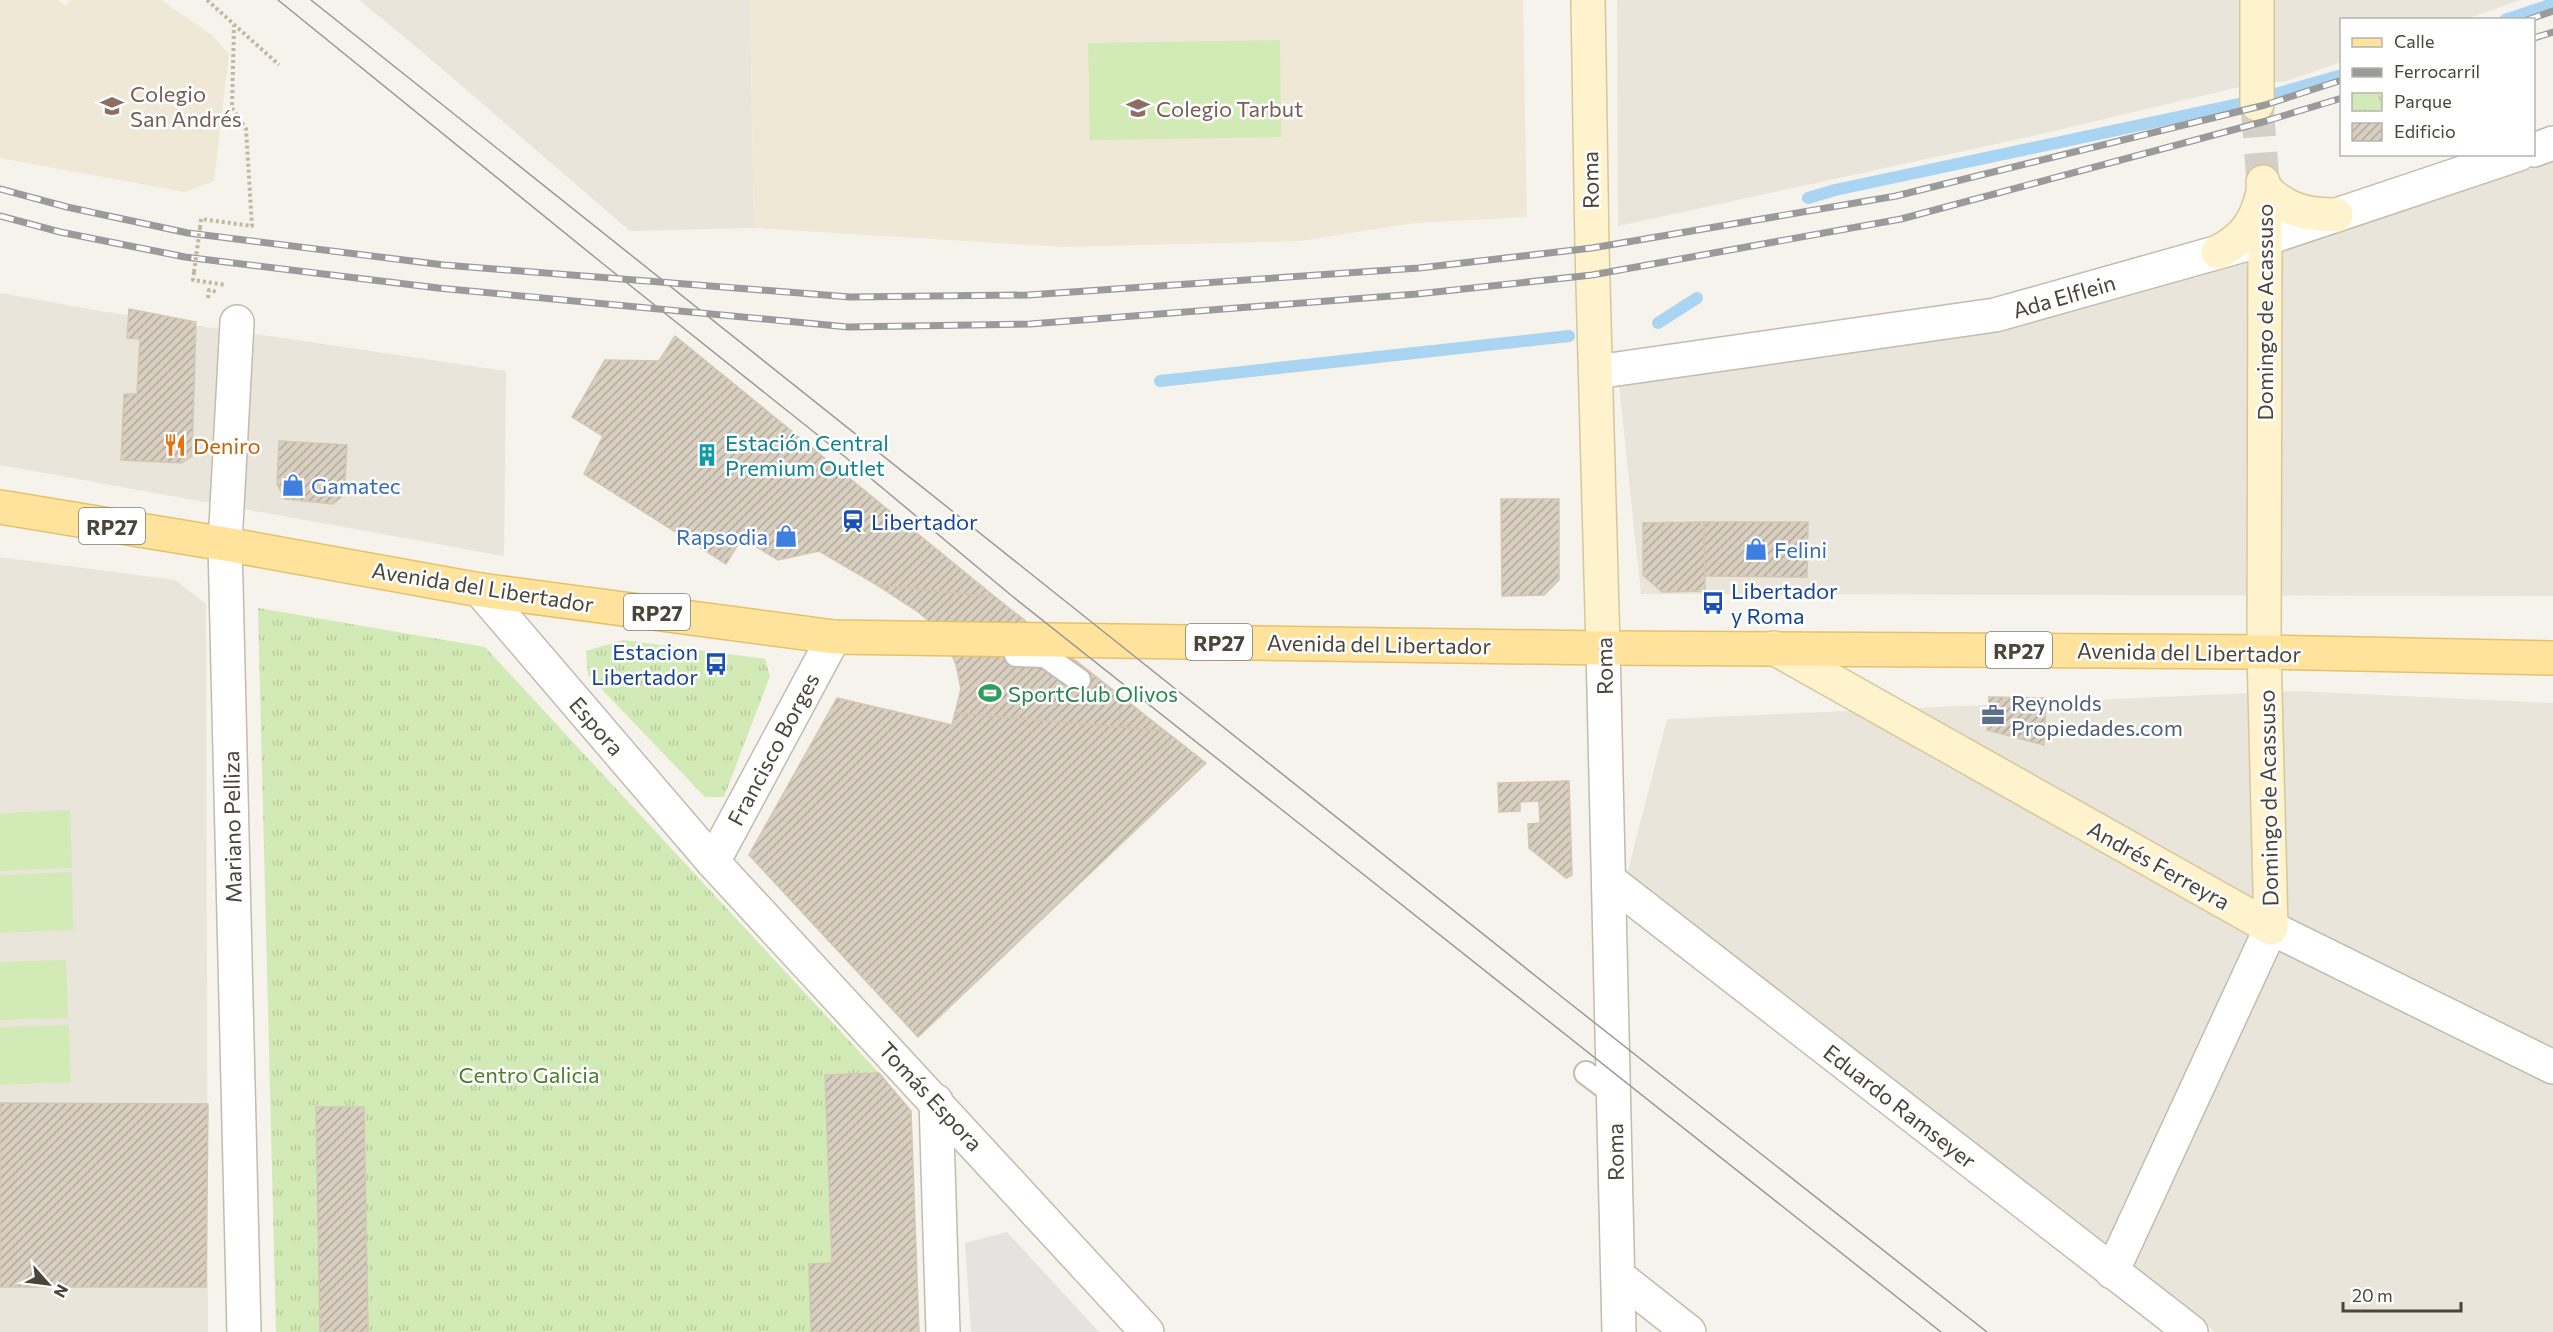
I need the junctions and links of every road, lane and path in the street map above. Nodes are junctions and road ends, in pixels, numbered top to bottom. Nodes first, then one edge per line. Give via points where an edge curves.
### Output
1 (207, 0) edge
2 (1588, 0) edge
3 (2257, 0) edge
4 (234, 25) junction
5 (279, 65) dead end
6 (2257, 104) tunnel mouth
7 (2553, 143) edge
8 (2535, 150) edge
9 (2513, 156) edge
10 (2264, 185) junction
11 (2336, 215) junction
12 (2265, 238) junction
13 (2218, 252) junction
14 (228, 285) dead end
15 (237, 322) dead end
16 (1596, 372) junction
17 (0, 507) edge
18 (225, 544) junction
19 (480, 590) junction
20 (834, 637) junction
21 (870, 637) junction
22 (1603, 648) junction
23 (1774, 648) junction
24 (2264, 652) junction
25 (2553, 658) edge
26 (1079, 680) dead end
27 (713, 862) junction
28 (1609, 880) junction
29 (2271, 928) junction
30 (2553, 1067) edge
31 (1586, 1073) dead end
32 (1614, 1094) junction
33 (936, 1101) junction
34 (2112, 1272) junction
35 (1618, 1276) junction
36 (244, 1332) edge
37 (943, 1332) edge
38 (1148, 1332) edge
39 (1619, 1332) edge
40 (1689, 1332) edge
41 (2191, 1332) edge

1 - 4 path
2 - 16 street, Roma
3 - 6 street
4 - 5 path
4 - 14 path, bridge via 232,108 246,129 252,226 201,219 193,280
7 - 8 street
9 - 11 street, Ada Elflein
10 - 11 street via 2290,209 2312,215
10 - 12 street, Domingo de Acassuso
10 - 13 street via 2247,232
11 - 12 street, Ada Elflein
12 - 13 street, Ada Elflein
12 - 24 street, Domingo de Acassuso
13 - 16 street, Ada Elflein via 1995,315
15 - 18 street, Mariano Pelliza
16 - 22 street, Roma
17 - 18 main road, Avenida del Libertador / RP27
18 - 19 main road, Avenida del Libertador / RP27
18 - 36 street, Mariano Pelliza
19 - 20 main road, Avenida del Libertador / RP27
19 - 27 street, Espora
20 - 21 main road, Avenida del Libertador / RP27
20 - 27 street, Francisco Borges
21 - 22 main road, Avenida del Libertador / RP27
21 - 26 lane via 890,650 1045,656
22 - 23 main road, Avenida del Libertador / RP27
22 - 28 street, Roma
23 - 24 main road, Avenida del Libertador / RP27
23 - 29 street, Andrés Ferreyra
24 - 25 main road, Avenida del Libertador / RP27
24 - 29 street, Domingo de Acassuso
27 - 33 street, Tomás Espora
28 - 32 street, Roma
28 - 34 street, Eduardo Ramseyer
29 - 30 street, Andrés Ferreyra
29 - 34 street, Domingo de Acassuso
31 - 32 lane
32 - 35 street, Roma
33 - 37 street
33 - 38 street, Tomás Espora
34 - 41 street, Eduardo Ramseyer
35 - 39 street, Roma
35 - 40 street

